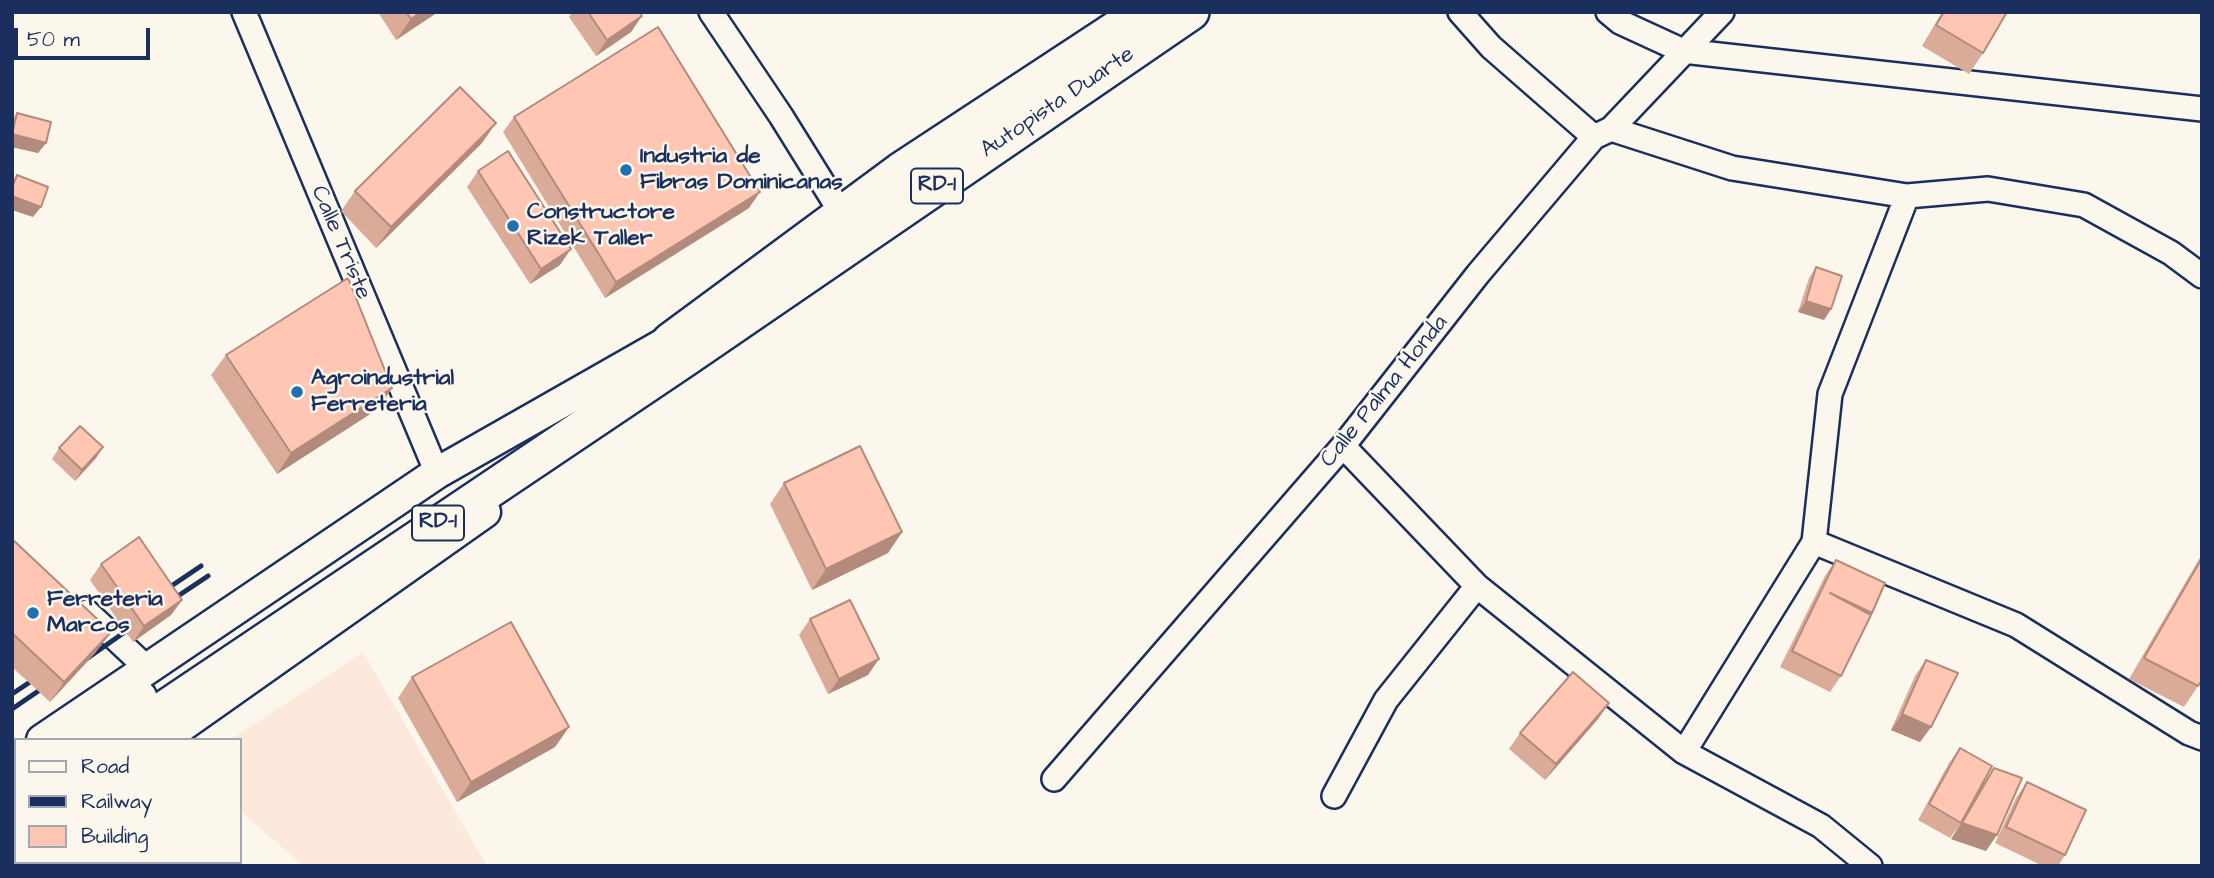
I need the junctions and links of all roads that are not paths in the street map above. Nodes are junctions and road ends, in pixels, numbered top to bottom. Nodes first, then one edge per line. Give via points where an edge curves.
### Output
1 (244, 12) edge
2 (711, 12) edge
3 (1142, 12) edge
4 (1191, 12) edge
5 (1460, 12) edge
6 (1608, 12) edge
7 (1722, 12) edge
8 (1684, 51) junction
9 (2202, 110) edge
10 (1602, 133) junction
11 (1907, 196) junction
12 (842, 214) junction
13 (2202, 276) edge
14 (676, 351) junction
15 (1343, 446) junction
16 (437, 473) junction
17 (1814, 542) junction
18 (1477, 586) junction
19 (71, 597) edge
20 (149, 670) junction
21 (190, 676) junction
22 (45, 738) edge
23 (82, 738) edge
24 (120, 738) edge
25 (165, 738) edge
26 (2202, 738) edge
27 (1684, 752) junction
28 (1054, 779) dead end
29 (1334, 796) dead end
30 (1870, 866) edge

1 - 16 street, Calle Triste
2 - 12 street
3 - 12 highway, Autopista Duarte / RD-1
4 - 14 highway, Autopista Duarte / RD-1
5 - 10 street via 1491,47
6 - 8 street
7 - 8 street, Calle Palma Honda
8 - 9 street
8 - 10 street, Calle Palma Honda
10 - 11 street via 1732,167
10 - 15 street, Calle Palma Honda via 1478,274
11 - 13 street via 1988,189 2084,205 2171,253
11 - 17 street via 1830,394
12 - 14 highway, Autopista Duarte / RD-1
14 - 16 main road
14 - 21 highway, RD-1
14 - 25 main road via 468,526
15 - 18 street
15 - 28 street, Calle Palma Honda
16 - 20 main road
17 - 26 street via 2016,625
17 - 27 street
18 - 27 street
18 - 29 street via 1386,699
19 - 20 street
20 - 22 main road
21 - 23 highway, RD-1
21 - 24 highway, RD-1
27 - 30 street via 1821,826

